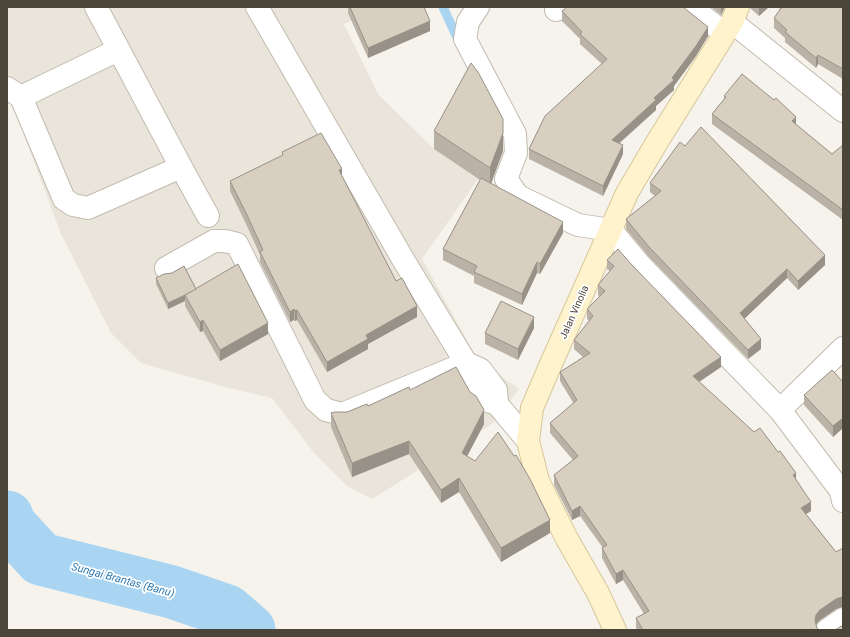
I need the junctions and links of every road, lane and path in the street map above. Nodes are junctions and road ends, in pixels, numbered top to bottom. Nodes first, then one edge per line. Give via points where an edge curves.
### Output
1 (96, 7) edge
2 (257, 7) edge
3 (478, 7) edge
4 (691, 7) edge
5 (731, 21) edge
6 (118, 50) junction
7 (14, 92) edge
8 (843, 111) edge
9 (181, 167) junction
10 (208, 216) dead end
11 (611, 230) junction
12 (166, 268) dead end
13 (843, 348) edge
14 (466, 363) junction
15 (780, 410) junction
16 (528, 441) junction
17 (843, 501) edge
18 (843, 619) edge
19 (615, 630) edge
20 (827, 630) edge

1 - 6 street
2 - 14 street
3 - 11 street via 468,22 465,39 515,134 516,154 506,179 518,196 578,225
4 - 5 street
5 - 8 street
5 - 11 street, Jalan Vinolia via 627,193
6 - 7 street
6 - 9 street
7 - 9 street via 64,198 74,205 88,208
9 - 10 street
11 - 15 street via 640,265
11 - 16 street, Jalan Vinolia via 532,408
12 - 14 street via 214,241 237,244 315,400 326,410 342,414
13 - 15 street
14 - 16 street via 467,375 481,399 496,404
15 - 17 street via 841,491
16 - 19 street, Jalan Vinolia via 538,481
18 - 20 street

